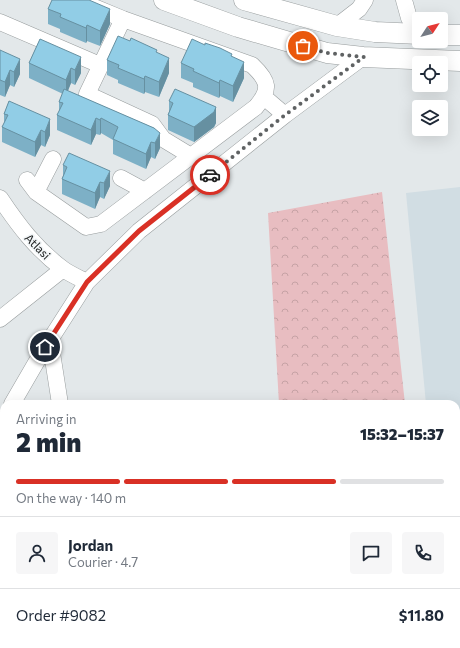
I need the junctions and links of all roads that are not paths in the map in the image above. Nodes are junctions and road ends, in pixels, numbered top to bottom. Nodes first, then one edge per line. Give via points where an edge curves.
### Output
1 (78, 0) edge
2 (164, 0) edge
3 (244, 0) edge
4 (365, 0) edge
5 (404, 0) edge
6 (191, 5) edge
7 (123, 19) junction
8 (0, 22) edge
9 (412, 23) edge
10 (337, 26) junction
11 (412, 34) edge
12 (448, 35) edge
13 (460, 35) edge
14 (364, 57) junction
15 (460, 61) edge
16 (100, 65) junction
17 (264, 97) junction
18 (285, 115) junction
19 (191, 156) junction
20 (53, 159) dead end
21 (121, 178) dead end
22 (145, 191) junction
23 (0, 198) edge
24 (63, 269) junction
25 (87, 282) junction
26 (0, 319) edge
27 (50, 340) junction
28 (14, 400) edge
29 (59, 400) edge

1 - 7 street
2 - 6 main road
3 - 10 main road
4 - 10 street via 359,9
5 - 9 street
6 - 14 main road via 238,27 314,50
7 - 16 street
7 - 17 street via 252,65 262,74 266,84
8 - 16 street
10 - 11 main road via 375,32
12 - 13 main road
14 - 15 main road
14 - 18 street
16 - 19 street via 87,94 152,124 163,138
17 - 18 street
17 - 19 street via 256,107
18 - 25 street via 139,231
19 - 22 street
20 - 22 street via 31,186 86,227 101,224
21 - 22 street
23 - 24 street, Atlasi via 33,244
24 - 25 street, Atlasi
24 - 26 street
25 - 27 street
27 - 28 street
27 - 29 street

